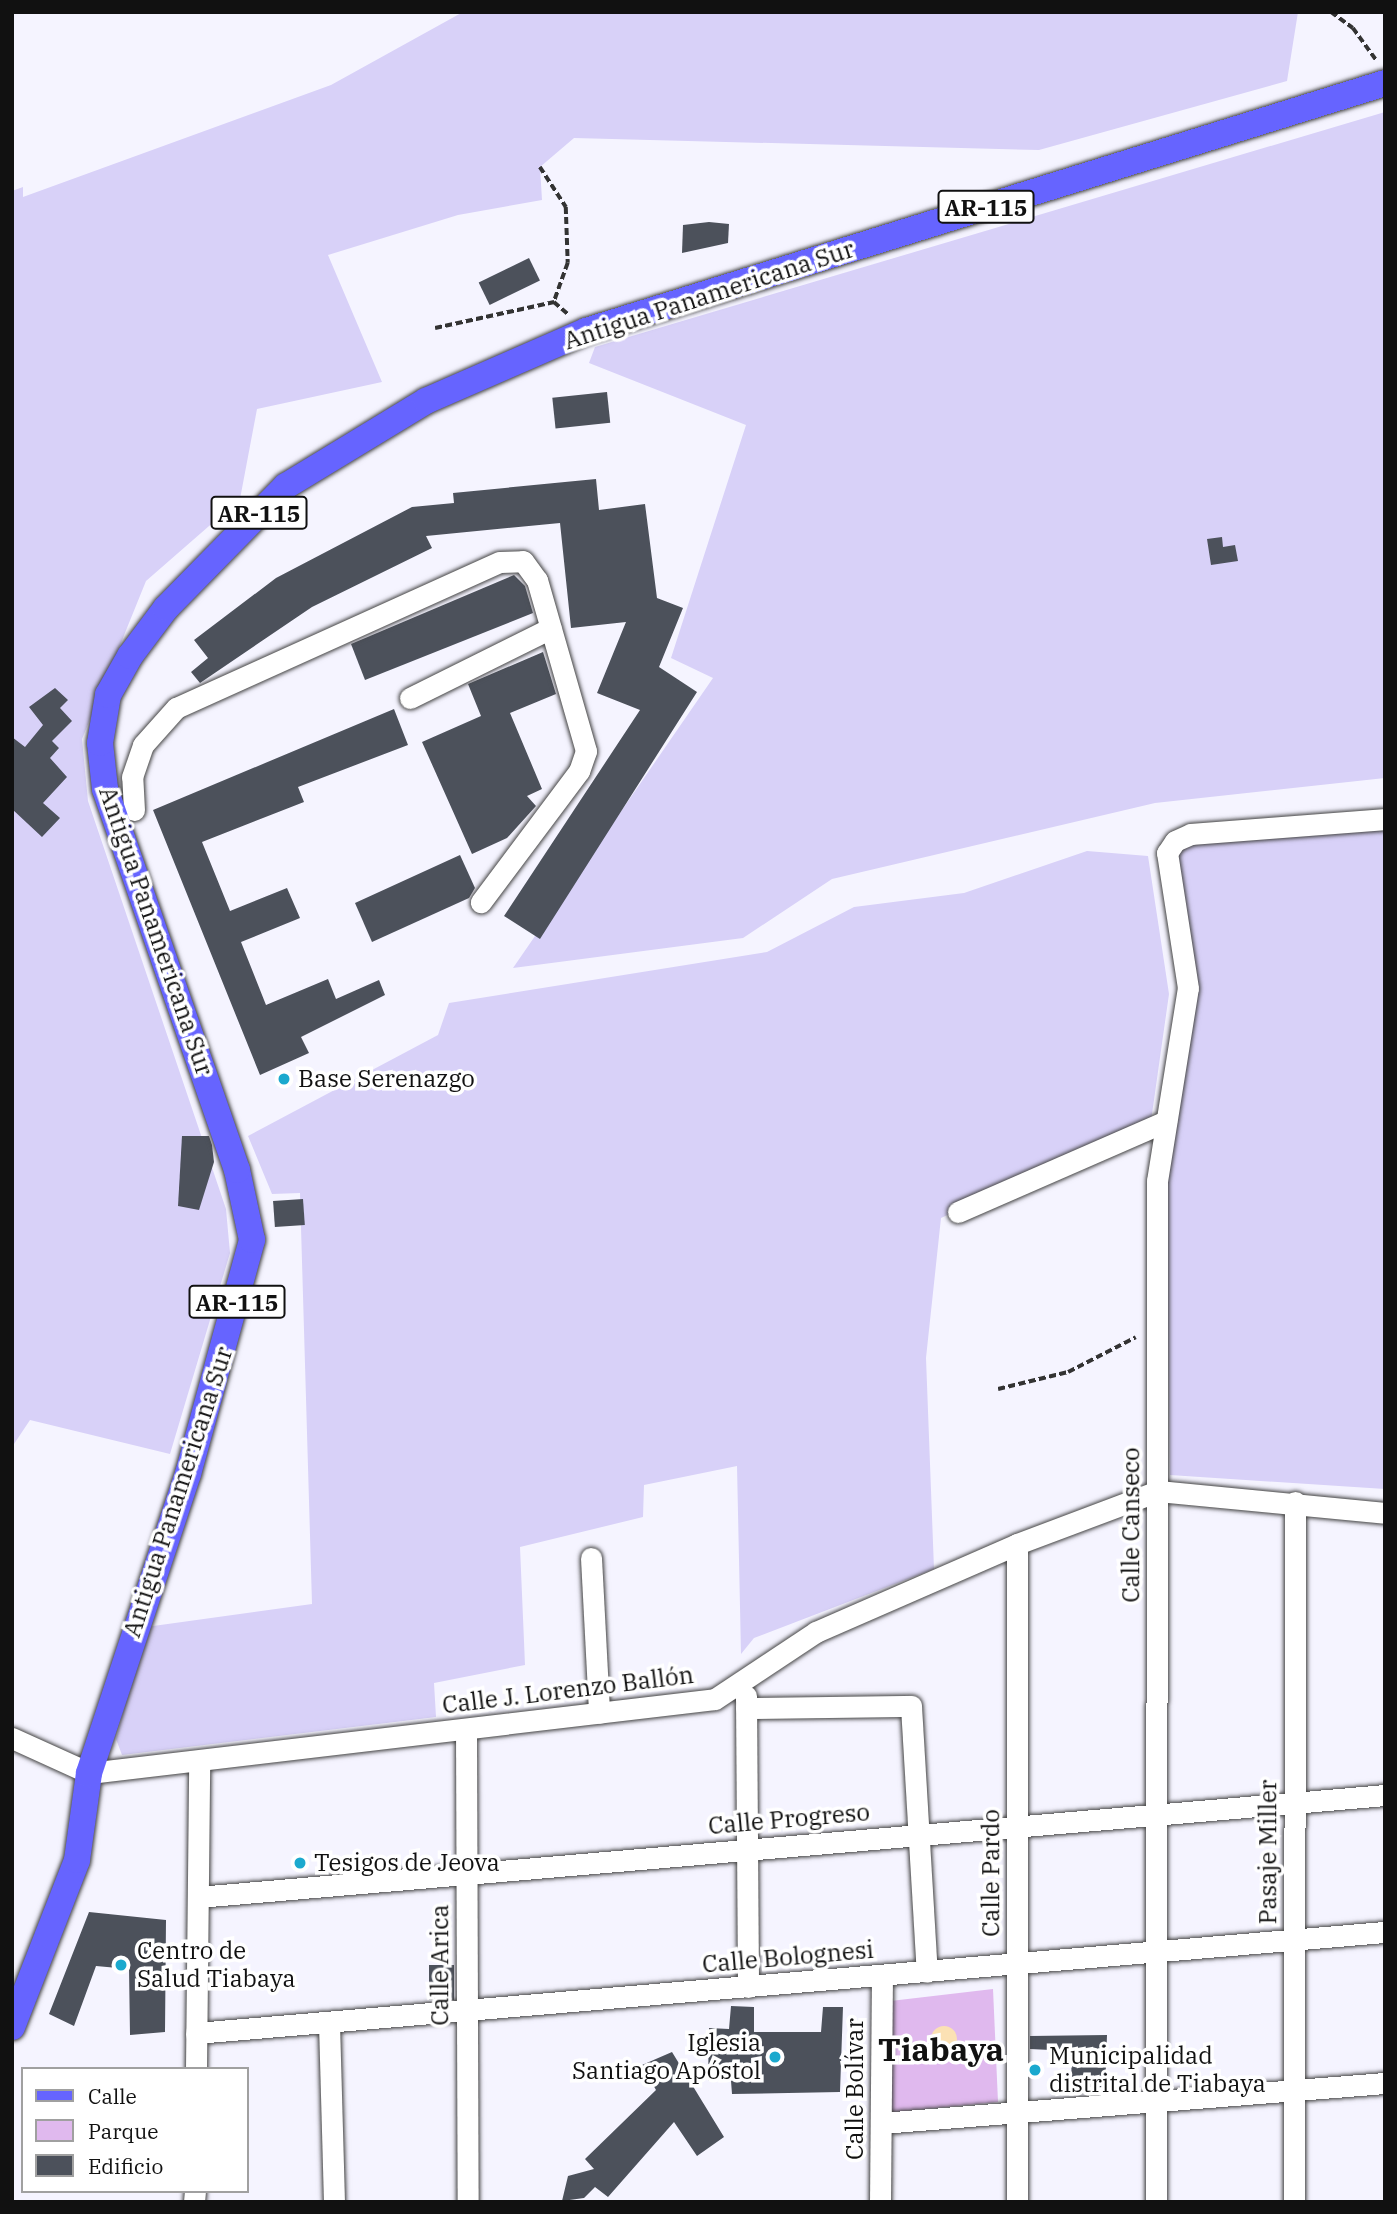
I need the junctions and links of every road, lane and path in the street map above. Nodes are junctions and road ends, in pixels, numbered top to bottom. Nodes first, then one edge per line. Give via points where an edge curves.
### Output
1 (1331, 12) edge
2 (1382, 75) edge
3 (540, 167) dead end
4 (554, 302) junction
5 (435, 328) dead end
6 (586, 331) junction
7 (551, 628) junction
8 (410, 698) dead end
9 (134, 810) dead end
10 (1385, 819) edge
11 (481, 902) dead end
12 (1166, 1121) junction
13 (958, 1212) dead end
14 (1157, 1324) junction
15 (998, 1389) dead end
16 (1158, 1491) junction
17 (1295, 1502) junction
18 (1385, 1513) edge
19 (1017, 1544) junction
20 (591, 1558) dead end
21 (746, 1678) junction
22 (746, 1708) junction
23 (599, 1713) junction
24 (466, 1729) junction
25 (12, 1738) edge
26 (199, 1764) junction
27 (89, 1773) junction
28 (1385, 1795) edge
29 (1295, 1803) junction
30 (1157, 1814) junction
31 (1017, 1826) junction
32 (919, 1834) junction
33 (747, 1848) junction
34 (466, 1878) junction
35 (198, 1897) junction
36 (1385, 1932) edge
37 (1294, 1940) junction
38 (1157, 1952) junction
39 (1017, 1964) junction
40 (927, 1972) junction
41 (882, 1976) junction
42 (748, 1987) junction
43 (467, 2010) junction
44 (329, 2023) junction
45 (12, 2027) edge
46 (196, 2034) junction
47 (196, 2067) edge
48 (1385, 2082) edge
49 (1294, 2090) junction
50 (1157, 2101) junction
51 (1017, 2112) junction
52 (881, 2123) junction
53 (334, 2202) edge
54 (468, 2202) edge
55 (880, 2202) edge
56 (1017, 2202) edge
57 (1156, 2202) edge
58 (1294, 2202) edge

1 - 2 path via 1353,28
2 - 6 main road, Antigua Panamericana Sur / AR-115
3 - 4 path via 566,207 568,263
4 - 5 path
4 - 6 path
6 - 27 main road, Antigua Panamericana Sur / AR-115 via 426,401 286,486 166,608 108,695 100,743 105,789 237,1170 252,1240 188,1474
7 - 8 street
7 - 9 street via 535,572 523,561 508,559 229,679 176,708 152,730 132,777
7 - 11 street via 586,741 583,762
10 - 12 street, Calle Canseco via 1191,834 1175,841 1167,853 1188,988
12 - 13 street
12 - 14 street, Calle Canseco via 1157,1181
14 - 15 path via 1068,1372
14 - 16 street, Calle Canseco
16 - 17 street, Calle J. Lorenzo Ballón
16 - 19 street, Calle J. Lorenzo Ballón
16 - 30 street, Calle Canseco
17 - 18 street, Calle J. Lorenzo Ballón
17 - 29 street, Pasaje Miller
19 - 21 street, Calle J. Lorenzo Ballón via 816,1632
19 - 31 street, Calle Pardo
20 - 23 street
21 - 22 street
21 - 23 street, Calle J. Lorenzo Ballón via 715,1699
22 - 32 street via 911,1706
22 - 33 street
23 - 24 street, Calle J. Lorenzo Ballón
24 - 26 street, Calle J. Lorenzo Ballón
24 - 34 street, Calle Arica
25 - 27 street
26 - 27 street, Calle J. Lorenzo Ballón
26 - 35 street
27 - 45 main road, Antigua Panamericana Sur / AR-115 via 77,1860
28 - 29 street, Calle Progreso
29 - 30 street, Calle Progreso
29 - 37 street, Pasaje Miller
30 - 31 street, Calle Progreso
30 - 38 street, Calle Canseco
31 - 32 street, Calle Progreso
31 - 39 street, Calle Pardo
32 - 33 street, Calle Progreso
32 - 40 street
33 - 34 street, Calle Progreso
33 - 42 street
34 - 35 street, Calle Progreso
34 - 43 street, Calle Arica
35 - 46 street
36 - 37 street, Calle Bolognesi
37 - 38 street, Calle Bolognesi
37 - 49 street, Pasaje Miller
38 - 39 street, Calle Bolognesi
38 - 50 street, Calle Canseco
39 - 40 street, Calle Bolognesi
39 - 51 street, Calle Pardo
40 - 41 street, Calle Bolognesi
41 - 42 street, Calle Bolognesi
41 - 52 street, Calle Bolívar
42 - 43 street, Calle Bolognesi
43 - 44 street, Calle Bolognesi
43 - 54 street, Calle Arica
44 - 46 street, Calle Bolognesi
44 - 53 street
46 - 47 street
48 - 49 street
49 - 50 street
49 - 58 street, Pasaje Miller
50 - 51 street
50 - 57 street, Calle Canseco
51 - 52 street
51 - 56 street, Calle Pardo
52 - 55 street, Calle Bolívar

